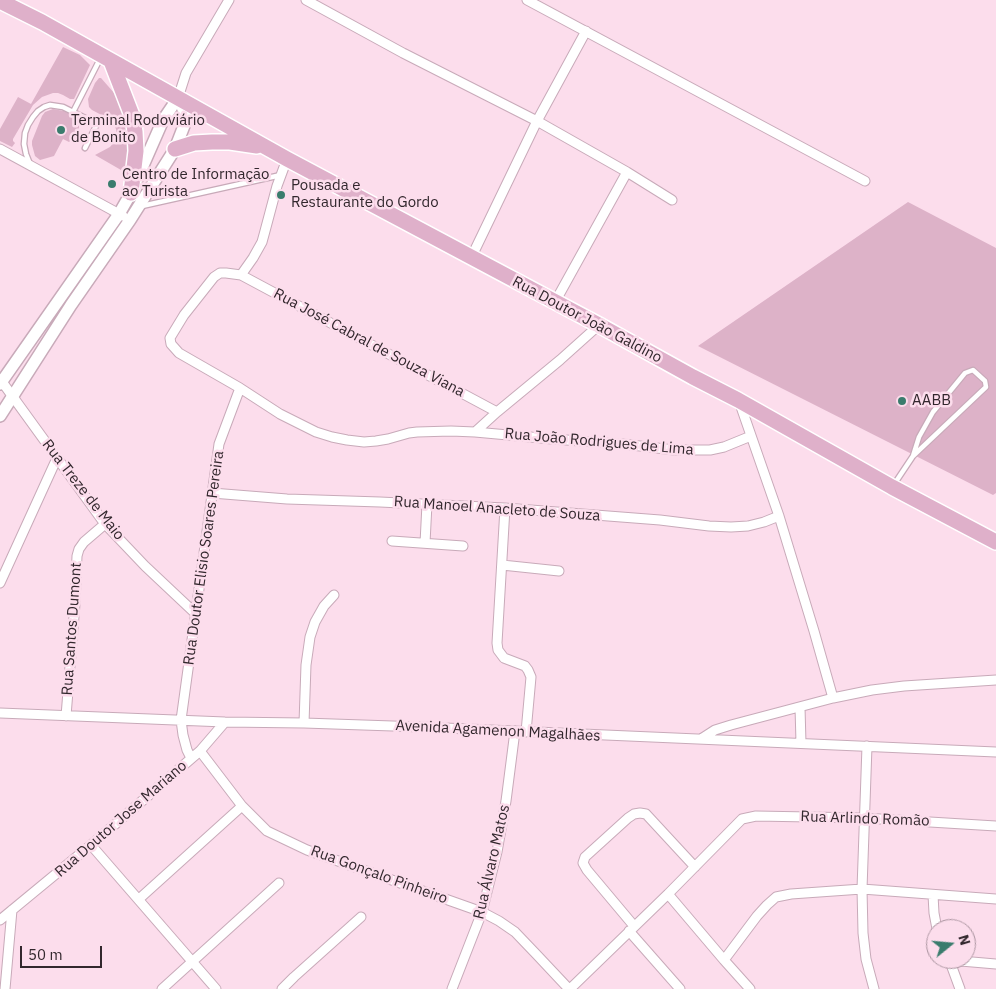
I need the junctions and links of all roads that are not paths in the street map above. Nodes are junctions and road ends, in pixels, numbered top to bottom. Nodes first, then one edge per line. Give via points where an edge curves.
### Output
1 (229, 0) edge
2 (306, 0) edge
3 (527, 0) edge
4 (0, 1) edge
5 (586, 31) junction
6 (106, 58) junction
7 (178, 98) junction
8 (73, 112) junction
9 (537, 121) junction
10 (85, 148) dead end
11 (269, 148) junction
12 (0, 149) edge
13 (175, 149) junction
14 (286, 159) junction
15 (32, 166) junction
16 (627, 172) junction
17 (281, 175) junction
18 (865, 180) dead end
19 (131, 193) junction
20 (672, 200) dead end
21 (138, 207) junction
22 (119, 214) junction
23 (130, 220) junction
24 (471, 258) junction
25 (241, 275) junction
26 (60, 297) junction
27 (555, 302) junction
28 (71, 305) junction
29 (599, 325) junction
30 (1, 382) edge
31 (240, 388) junction
32 (12, 397) junction
33 (738, 400) junction
34 (497, 412) junction
35 (0, 416) edge
36 (475, 432) junction
37 (751, 436) junction
38 (913, 456) junction
39 (57, 458) junction
40 (892, 487) junction
41 (212, 493) junction
42 (426, 504) junction
43 (505, 508) junction
44 (779, 516) junction
45 (106, 524) junction
46 (392, 541) dead end
47 (996, 542) edge
48 (425, 543) junction
49 (463, 546) dead end
50 (502, 565) junction
51 (559, 571) dead end
52 (0, 583) edge
53 (334, 596) dead end
54 (196, 614) junction
55 (996, 680) edge
56 (833, 698) junction
57 (800, 707) junction
58 (0, 713) edge
59 (66, 716) junction
60 (182, 720) junction
61 (225, 722) junction
62 (304, 723) junction
63 (515, 731) junction
64 (526, 732) junction
65 (701, 739) junction
66 (801, 743) junction
67 (867, 746) junction
68 (200, 751) junction
69 (996, 752) edge
70 (191, 758) junction
71 (242, 806) junction
72 (864, 818) junction
73 (996, 826) edge
74 (91, 845) junction
75 (694, 867) junction
76 (279, 883) dead end
77 (862, 889) junction
78 (668, 894) junction
79 (934, 895) junction
80 (996, 898) edge
81 (139, 899) junction
82 (12, 910) junction
83 (482, 912) junction
84 (361, 916) dead end
85 (935, 919) edge
86 (0, 920) edge
87 (632, 929) junction
88 (192, 960) junction
89 (724, 960) junction
90 (976, 962) edge
91 (996, 964) edge
92 (952, 969) edge
93 (5, 989) edge
94 (162, 989) edge
95 (216, 989) edge
96 (282, 989) edge
97 (452, 989) edge
98 (570, 989) edge
99 (680, 989) edge
100 (750, 989) edge
101 (874, 989) edge
102 (960, 989) edge

1 - 7 street via 186,73
2 - 9 street via 403,54
3 - 5 street
4 - 6 main road, Rua Doutor João Galdino
5 - 9 street
5 - 18 street
6 - 7 main road, Rua Doutor João Galdino
6 - 8 lane
6 - 19 main road via 133,118 136,151
7 - 11 main road, Rua Doutor João Galdino
7 - 13 street via 187,118
7 - 19 street via 162,120
8 - 10 lane via 97,124
8 - 15 lane via 50,105 32,117 24,144
9 - 16 street
9 - 24 street
11 - 13 main road via 212,142
11 - 14 main road, Rua Doutor João Galdino
12 - 15 street
13 - 21 street
14 - 17 street
14 - 24 main road, Rua Doutor João Galdino
15 - 22 street
16 - 20 street
16 - 27 street
17 - 21 lane
17 - 25 street via 262,242
19 - 22 street
21 - 23 street
22 - 23 street
22 - 26 street
23 - 28 street
24 - 27 main road, Rua Doutor João Galdino
25 - 31 street via 226,272 214,277 170,338 179,353
25 - 34 street, Rua José Cabral de Souza Viana
26 - 28 street
26 - 30 street
27 - 29 main road, Rua Doutor João Galdino
28 - 32 street
29 - 33 main road, Rua Doutor João Galdino
29 - 34 street, Rua João Rodrigues de Lima
30 - 32 street, Rua Treze de Maio
31 - 36 street, Rua João Rodrigues de Lima via 280,414 332,437 347,440 376,441 417,432
31 - 41 street, Rua Doutor Elisio Soares Pereira via 219,444
32 - 35 street
32 - 39 street, Rua Treze de Maio
33 - 37 street
33 - 40 main road, Rua Doutor João Galdino
34 - 36 street, Rua João Rodrigues de Lima
36 - 37 street, Rua João Rodrigues de Lima via 674,450 710,450
37 - 44 street
38 - 38 lane via 986,387 973,370 965,373 933,412
38 - 40 lane
39 - 45 street, Rua Treze de Maio
39 - 52 street
40 - 47 main road, Rua Doutor João Galdino
41 - 42 street, Rua Manoel Anacleto de Souza
41 - 54 street, Rua Doutor Elisio Soares Pereira
42 - 43 street, Rua Manoel Anacleto de Souza
42 - 48 street
43 - 44 street, Rua Manoel Anacleto de Souza via 731,527 748,526
43 - 50 street
44 - 56 street
45 - 54 street, Rua Treze de Maio
45 - 59 street, Rua Santos Dumont via 84,542 77,556
46 - 48 street
48 - 49 street
50 - 51 street
50 - 64 street via 498,650 504,658 524,666 531,677
53 - 62 street via 324,606 310,637
54 - 60 street, Rua Doutor Elisio Soares Pereira
55 - 56 street via 904,686
56 - 57 street
57 - 65 street via 715,730
57 - 66 street
58 - 59 street, Avenida Agamenon Magalhães
59 - 60 street, Avenida Agamenon Magalhães
60 - 61 street, Avenida Agamenon Magalhães
60 - 70 street, Rua Doutor Elisio Soares Pereira
61 - 62 street, Avenida Agamenon Magalhães
61 - 68 street, Rua Doutor Jose Mariano
62 - 63 street, Avenida Agamenon Magalhães
63 - 64 street, Avenida Agamenon Magalhães
63 - 83 street, Rua Álvaro Matos via 505,810
64 - 65 street, Avenida Agamenon Magalhães
65 - 66 street, Avenida Agamenon Magalhães
66 - 67 street, Avenida Agamenon Magalhães
67 - 69 street, Avenida Agamenon Magalhães
67 - 72 street
68 - 70 street, Rua Doutor Jose Mariano
68 - 71 street, Rua Gonçalo Pinheiro
70 - 74 street, Rua Doutor Jose Mariano
71 - 81 street
71 - 83 street, Rua Gonçalo Pinheiro via 267,831 307,850
72 - 73 street, Rua Arlindo Romão
72 - 75 street, Rua Arlindo Romão via 756,816 742,819
72 - 77 street
74 - 81 street
74 - 82 street, Rua Doutor Jose Mariano
75 - 78 street
75 - 87 street via 646,814 640,813 628,818 585,857 583,863 587,870
76 - 88 street
77 - 79 street
77 - 89 street via 776,897 757,916
77 - 101 street via 866,959
78 - 87 street
78 - 89 street
79 - 80 street
79 - 85 street
81 - 88 street
82 - 86 street, Rua Doutor Jose Mariano
82 - 93 street
83 - 97 street, Rua Álvaro Matos
83 - 98 street, Rua Gonçalo Pinheiro via 514,932
84 - 96 street
87 - 98 street
87 - 99 street
88 - 94 street
88 - 95 street
89 - 100 street
90 - 91 street
92 - 102 street

